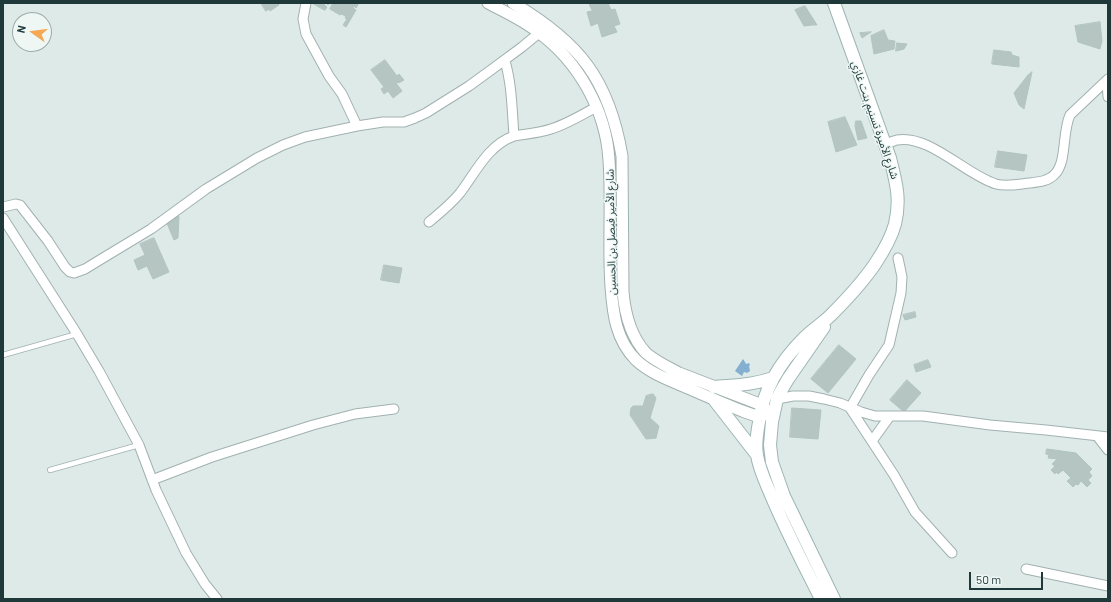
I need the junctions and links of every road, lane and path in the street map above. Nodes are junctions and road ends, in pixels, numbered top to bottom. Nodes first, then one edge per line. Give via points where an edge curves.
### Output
1 (306, 3) edge
2 (488, 3) edge
3 (513, 3) edge
4 (834, 3) edge
5 (539, 32) junction
6 (505, 60) junction
7 (1107, 80) edge
8 (1108, 97) edge
9 (596, 107) junction
10 (357, 126) junction
11 (514, 136) junction
12 (885, 144) junction
13 (3, 207) edge
14 (3, 218) edge
15 (429, 222) dead end
16 (898, 258) dead end
17 (831, 315) junction
18 (77, 334) junction
19 (3, 355) edge
20 (773, 378) junction
21 (714, 387) junction
22 (777, 400) junction
23 (715, 401) junction
24 (850, 408) junction
25 (394, 409) dead end
26 (766, 414) junction
27 (890, 416) junction
28 (1097, 436) junction
29 (1108, 437) edge
30 (872, 442) junction
31 (139, 445) junction
32 (1108, 450) edge
33 (757, 455) junction
34 (50, 470) dead end
35 (152, 480) junction
36 (952, 553) dead end
37 (1026, 569) dead end
38 (1108, 586) edge
39 (216, 599) edge
40 (821, 599) edge
41 (834, 599) edge

1 - 10 street via 303,19 306,34 342,94
2 - 5 street, شارع الأمير فيصل بن الحسين
3 - 21 street, شارع الأمير فيصل بن الحسين via 550,27 573,47 591,70 610,107 622,156 623,292 626,317 634,335 647,353 654,358 678,373
4 - 12 main road, شارع الأميرة تسنيم بنت غازي
5 - 6 street
5 - 9 street, شارع الأمير فيصل بن الحسين via 557,47 580,76
6 - 10 street via 415,118 404,122
6 - 11 street via 511,90
7 - 8 street
7 - 12 street via 1070,115 1065,129 1059,169 1055,175 1043,182 1000,184 986,180 922,143 896,140
9 - 11 street via 550,130
9 - 23 street, شارع الأمير فيصل بن الحسين via 604,128 609,160 610,277 617,330 629,350 644,366
10 - 13 street via 305,137 275,149 206,189 103,258 74,273 64,267 20,205
11 - 15 street via 506,139 486,156 459,194
12 - 17 main road, شارع الأميرة تسنيم بنت غازي via 898,191 892,234 866,277
14 - 18 street
16 - 24 street via 902,277 901,293 889,345 868,375
17 - 20 main road, شارع الأميرة تسنيم بنت غازي via 803,338
17 - 22 main road, شارع الأميرة تسنيم بنت غازي
18 - 19 lane
18 - 31 street
20 - 21 main road via 748,385
20 - 26 main road, شارع الأميرة تسنيم بنت غازي
21 - 26 street, شارع الأمير فيصل بن الحسين
22 - 24 street via 809,396
22 - 26 main road, شارع الأميرة تسنيم بنت غازي
23 - 26 street, شارع الأمير فيصل بن الحسين via 744,412
23 - 33 main road
24 - 27 street via 868,414
24 - 30 street
25 - 35 street via 354,414 313,425 212,457
26 - 33 main road, شارع الأميرة تسنيم بنت غازي via 757,441
26 - 41 main road, شارع الأميرة تسنيم بنت غازي via 775,472
27 - 28 street via 933,417
27 - 30 street
28 - 29 street
28 - 32 street
30 - 36 street via 915,512
31 - 34 lane
31 - 35 street
33 - 40 main road, شارع الأميرة تسنيم بنت غازي via 778,512
35 - 39 street via 186,553
37 - 38 street

